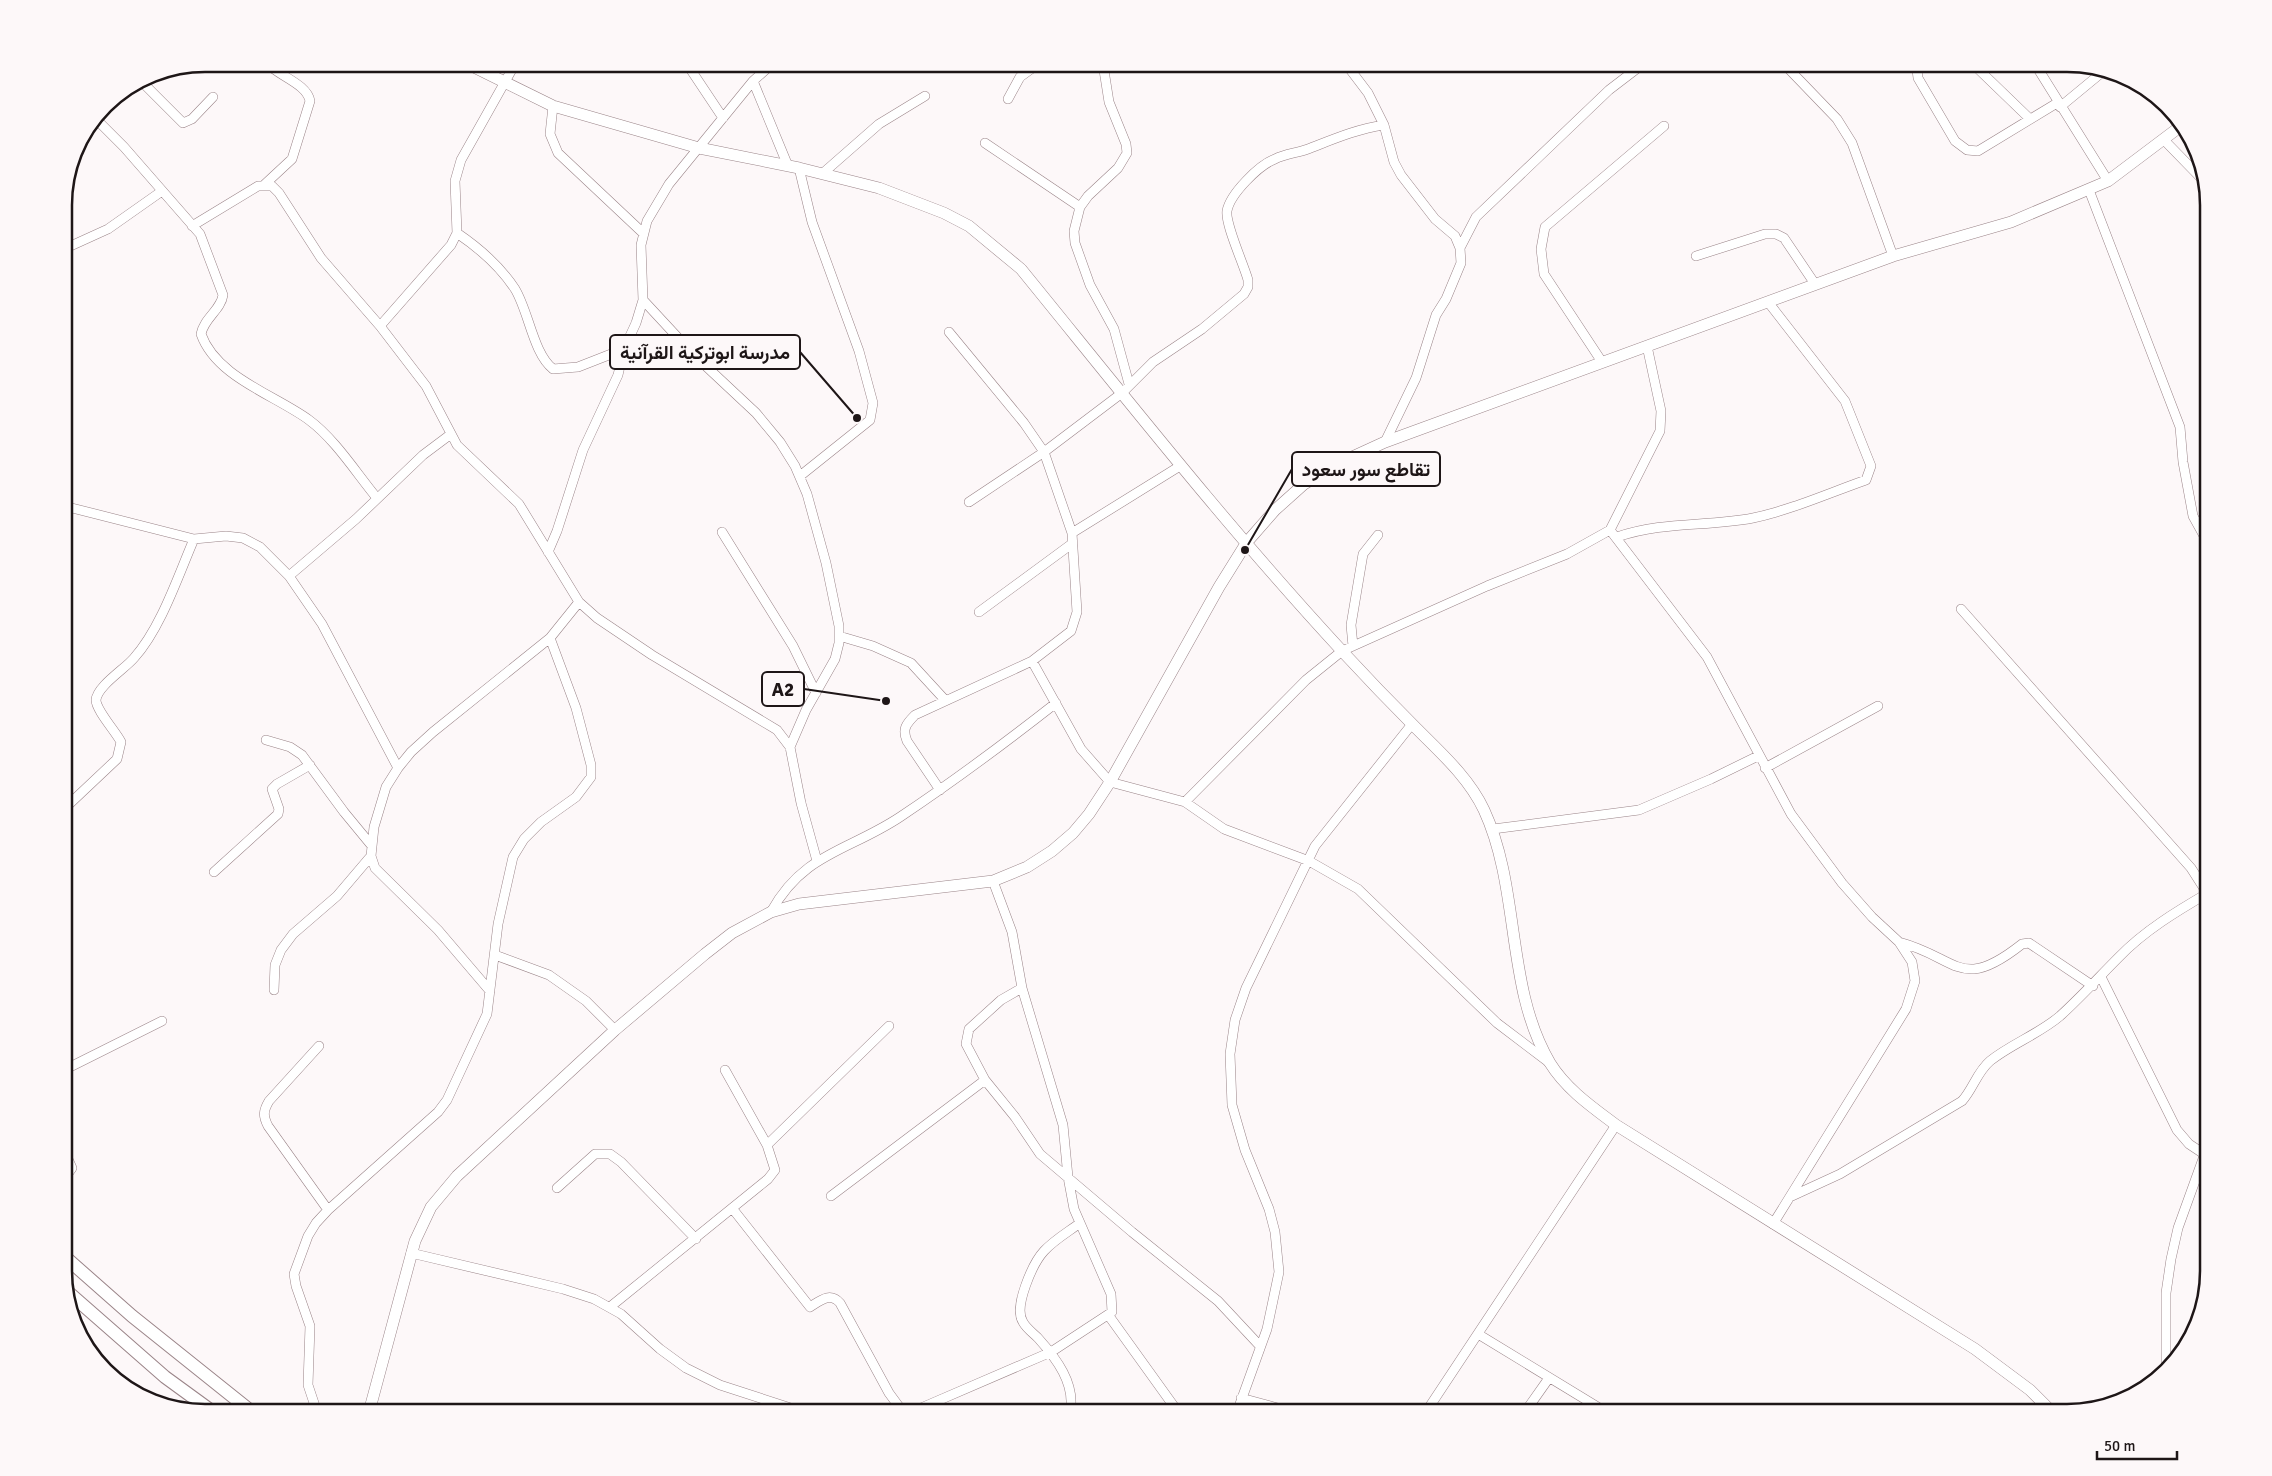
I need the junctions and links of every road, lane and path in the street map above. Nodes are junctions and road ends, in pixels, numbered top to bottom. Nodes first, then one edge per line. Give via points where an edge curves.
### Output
1 (278, 73) edge
2 (486, 73) edge
3 (510, 73) edge
4 (692, 73) edge
5 (1026, 73) edge
6 (1353, 73) edge
7 (1631, 73) edge
8 (1793, 73) edge
9 (1917, 73) edge
10 (1982, 73) edge
11 (2040, 73) edge
12 (761, 74) edge
13 (1104, 74) edge
14 (2097, 76) edge
15 (753, 81) junction
16 (505, 83) junction
17 (147, 87) edge
18 (925, 96) dead end
19 (213, 97) dead end
20 (1008, 99) dead end
21 (2059, 105) junction
22 (552, 106) junction
23 (722, 118) junction
24 (2030, 120) junction
25 (101, 124) edge
26 (1384, 125) junction
27 (1664, 126) dead end
28 (2176, 130) edge
29 (2164, 140) junction
30 (985, 143) dead end
31 (699, 148) junction
32 (793, 167) junction
33 (2194, 171) edge
34 (822, 174) junction
35 (2108, 181) junction
36 (264, 185) junction
37 (2089, 190) junction
38 (162, 191) junction
39 (1080, 207) junction
40 (192, 226) junction
41 (456, 232) junction
42 (643, 233) junction
43 (73, 245) edge
44 (1460, 248) junction
45 (1696, 256) dead end
46 (1893, 256) junction
47 (1815, 284) junction
48 (643, 300) junction
49 (1768, 302) junction
50 (380, 326) junction
51 (949, 332) dead end
52 (1647, 346) junction
53 (624, 349) junction
54 (1602, 362) junction
55 (1125, 389) junction
56 (451, 434) junction
57 (1385, 442) junction
58 (1044, 452) junction
59 (1180, 466) junction
60 (800, 476) junction
61 (377, 498) junction
62 (969, 502) dead end
63 (73, 508) edge
64 (2200, 528) edge
65 (722, 532) dead end
66 (1072, 534) junction
67 (1378, 534) dead end
68 (1613, 534) junction
69 (194, 539) junction
70 (1247, 542) junction
71 (1073, 543) junction
72 (548, 552) junction
73 (289, 576) junction
74 (579, 602) junction
75 (1961, 609) dead end
76 (978, 612) dead end
77 (839, 636) junction
78 (550, 638) junction
79 (1353, 646) junction
80 (1342, 651) junction
81 (1032, 661) junction
82 (816, 693) junction
83 (946, 700) junction
84 (1056, 703) junction
85 (1878, 706) dead end
86 (1412, 724) junction
87 (266, 740) dead end
88 (790, 748) junction
89 (1758, 756) junction
90 (310, 765) junction
91 (398, 768) junction
92 (1765, 768) junction
93 (1110, 782) junction
94 (940, 790) junction
95 (73, 801) edge
96 (1185, 802) junction
97 (1493, 829) junction
98 (372, 851) junction
99 (817, 860) junction
100 (1309, 861) junction
101 (214, 872) dead end
102 (993, 881) junction
103 (2200, 881) edge
104 (2200, 898) edge
105 (771, 912) junction
106 (1900, 942) junction
107 (495, 955) junction
108 (2101, 977) junction
109 (2093, 986) junction
110 (1022, 988) junction
111 (274, 990) dead end
112 (490, 990) junction
113 (162, 1021) dead end
114 (889, 1026) dead end
115 (615, 1030) junction
116 (319, 1046) dead end
117 (1551, 1064) junction
118 (73, 1066) edge
119 (725, 1070) dead end
120 (986, 1080) junction
121 (1616, 1125) junction
122 (767, 1145) junction
123 (2200, 1151) edge
124 (2200, 1165) edge
125 (1068, 1177) junction
126 (557, 1188) dead end
127 (831, 1196) dead end
128 (1790, 1197) junction
129 (732, 1208) junction
130 (328, 1210) junction
131 (1080, 1223) junction
132 (1773, 1224) junction
133 (696, 1239) junction
134 (411, 1253) junction
135 (73, 1264) edge
136 (76, 1299) edge
137 (610, 1306) junction
138 (1109, 1316) junction
139 (1478, 1334) junction
140 (1260, 1346) junction
141 (1050, 1352) junction
142 (2166, 1358) edge
143 (1549, 1378) junction
144 (1242, 1398) junction
145 (201, 1403) edge
146 (242, 1404) edge
147 (314, 1404) edge
148 (371, 1404) edge
149 (778, 1404) edge
150 (897, 1404) edge
151 (930, 1404) edge
152 (1070, 1404) edge
153 (1172, 1404) edge
154 (1240, 1404) edge
155 (1263, 1404) edge
156 (1431, 1404) edge
157 (1531, 1404) edge
158 (1593, 1404) edge
159 (2044, 1404) edge

1 - 36 street via 306,91 310,101 292,159
2 - 16 street
3 - 16 street
4 - 23 street
5 - 20 street
6 - 26 street via 1368,93
7 - 44 street via 1609,90 1476,217
8 - 46 street via 1837,119 1852,143
9 - 24 street via 1955,141 1967,150 1978,151
10 - 24 street
11 - 21 street
12 - 15 street
13 - 39 street via 1109,102 1127,153 1118,168
14 - 21 street
15 - 23 street
15 - 32 street
16 - 22 street
16 - 41 street via 457,171
17 - 19 street via 183,123 192,119
18 - 34 street via 879,124
21 - 24 street
21 - 35 street
22 - 31 street
22 - 42 street via 550,134 558,153
23 - 31 street
25 - 38 street
26 - 44 street via 1400,175 1435,219 1455,236
26 - 55 street via 1342,135 1274,159 1256,170 1230,203 1227,212 1248,288 1230,306 1152,362
27 - 54 street via 1545,227 1541,249 1544,274
28 - 29 street
29 - 33 street
29 - 35 street
30 - 39 street
31 - 32 street
31 - 42 street via 669,184
32 - 34 street
32 - 60 street via 859,352 873,403 870,420
34 - 55 street via 879,188 969,226 1021,269
35 - 37 street
36 - 40 street
36 - 50 street via 272,186 279,193 321,258
37 - 46 street via 2011,222
37 - 64 street via 2180,427 2183,462 2194,516
38 - 40 street
38 - 43 street via 108,230
39 - 55 street via 1074,231 1075,244 1092,291 1114,329
40 - 61 street via 200,234 223,295 222,301 202,326 203,340 213,355 234,373 310,421
41 - 50 street via 451,245
41 - 53 street via 495,264 515,290 542,355 553,369 578,367
42 - 48 street
44 - 57 street via 1461,263 1434,322 1416,378
45 - 47 street via 1765,234 1776,234 1784,238
46 - 47 street
47 - 49 street
48 - 53 street
48 - 60 street via 694,355 756,413 780,442
49 - 52 street
49 - 68 street via 1846,401 1871,466 1866,480 1754,518 1670,524
50 - 56 street via 426,386
51 - 58 street
52 - 54 street
52 - 68 street via 1661,410 1660,431
53 - 72 street via 618,375 583,450
54 - 57 street
55 - 58 street
55 - 59 street
56 - 61 street
56 - 72 street via 469,459 519,504
57 - 70 street via 1337,464 1304,484
58 - 62 street
58 - 66 street
59 - 66 street
59 - 70 street
60 - 77 street via 826,563
61 - 73 street
63 - 69 street
65 - 82 street via 793,646
66 - 71 street
67 - 79 street via 1363,554 1351,625
68 - 79 street
68 - 89 street via 1707,657
69 - 73 street via 244,538 260,547
69 - 95 street via 145,644 98,694 98,706 121,742 117,759
70 - 80 street
70 - 93 street
71 - 76 street
71 - 81 street via 1078,592 1076,622 1070,631
72 - 74 street
73 - 91 street via 322,624
74 - 78 street
74 - 88 street via 652,655 776,730
75 - 103 street
77 - 82 street via 835,659
77 - 83 street via 873,646 911,663
78 - 91 street via 433,732
78 - 107 street via 576,708 591,764 591,778 576,797 541,822 524,839 513,857 498,924
79 - 80 street
80 - 86 street
80 - 96 street via 1306,680
81 - 83 street
81 - 84 street
82 - 88 street
83 - 94 street via 915,715 905,726 904,734
84 - 93 street via 1080,748
84 - 94 street
85 - 92 street
86 - 97 street via 1472,788
86 - 100 street via 1322,836
87 - 90 street via 290,747
88 - 99 street
89 - 92 street
89 - 97 street via 1639,810
90 - 98 street
90 - 101 street via 272,789 278,814
91 - 98 street via 386,787 374,827
92 - 106 street via 1791,814 1842,883
93 - 96 street
93 - 102 street via 1089,814 1052,851 1027,867
94 - 99 street via 897,819
96 - 100 street via 1224,829
97 - 117 street via 1501,856 1530,1015
98 - 111 street via 337,896 293,934 281,950
98 - 112 street via 375,868 438,930
99 - 105 street via 798,875
100 - 117 street via 1358,889 1497,1023
100 - 140 street via 1246,988 1232,1038 1232,1105 1245,1150 1269,1209 1279,1250 1274,1300
102 - 105 street via 840,898
102 - 110 street via 1012,932
104 - 108 street via 2156,926
105 - 115 street via 732,933
106 - 109 street via 1924,948 1964,970 1989,966 2028,943
106 - 128 street via 1912,962 1915,982 1906,1009
107 - 112 street
107 - 115 street via 555,979 586,1001
108 - 109 street
108 - 123 street via 2177,1130
109 - 128 street via 2058,1018 1990,1061 1962,1101 1840,1174
110 - 120 street via 995,1005 969,1029 966,1044
110 - 125 street via 1063,1125
112 - 130 street via 488,1014 481,1032 447,1100 438,1112
113 - 118 street
114 - 122 street
115 - 134 street via 441,1194 422,1223
116 - 130 street via 269,1101 263,1117
117 - 121 street via 1577,1095
119 - 122 street
120 - 125 street via 1040,1154
120 - 127 street
121 - 132 street
121 - 139 street
122 - 129 street via 775,1170
124 - 142 street via 2171,1259 2166,1293
125 - 131 street
125 - 140 street via 1218,1301
126 - 133 street via 595,1154 610,1154
128 - 132 street
129 - 133 street
129 - 150 street via 810,1307 835,1297
130 - 147 street via 308,1236 294,1274 310,1326 308,1385
131 - 138 street via 1111,1294 1113,1306
131 - 141 street via 1043,1252 1026,1283 1022,1321
132 - 159 street via 1975,1349
133 - 137 street
134 - 137 street via 563,1290
134 - 148 street
135 - 146 main road
136 - 145 main road via 165,1378
137 - 149 street via 686,1368 720,1385
138 - 141 street
138 - 153 street
139 - 143 street
139 - 156 street
140 - 144 street
141 - 151 street
141 - 152 street via 1066,1377 1071,1392
143 - 157 street
143 - 158 street
144 - 154 street
144 - 155 street

